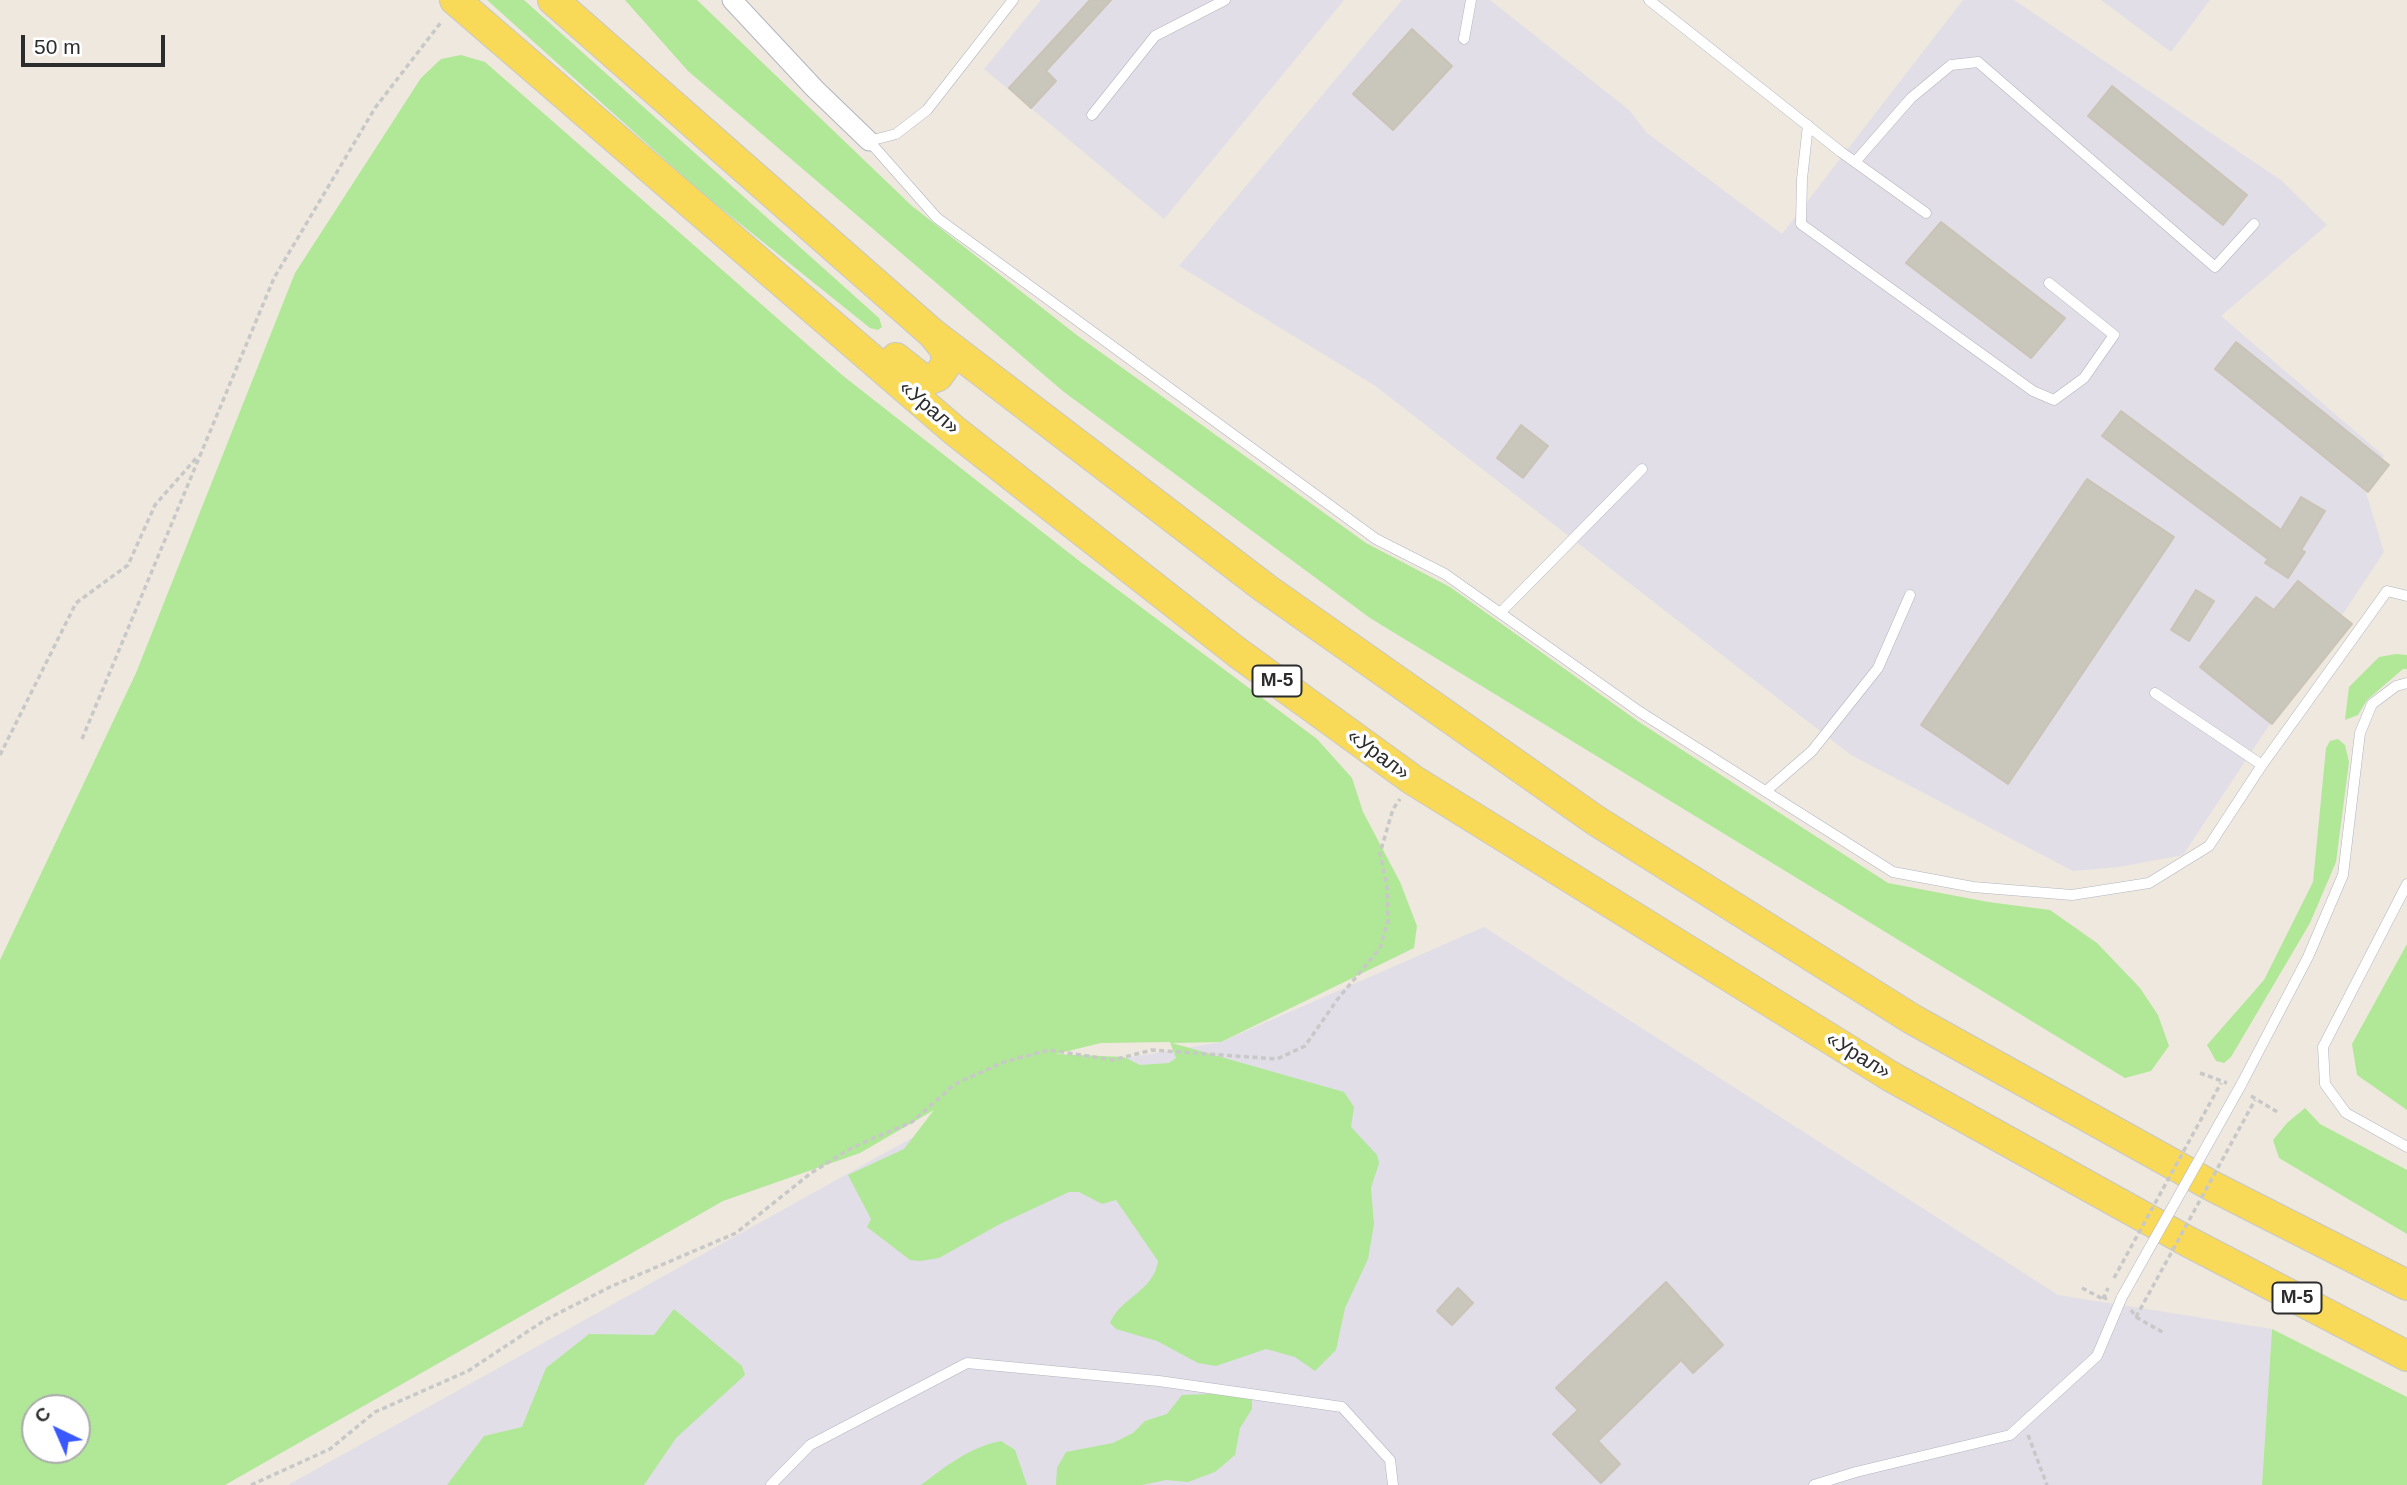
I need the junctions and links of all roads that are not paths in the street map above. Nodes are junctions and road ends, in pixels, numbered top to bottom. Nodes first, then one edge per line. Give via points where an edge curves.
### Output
1 (553, 0) edge
2 (732, 0) edge
3 (1013, 0) edge
4 (1225, 0) edge
5 (1471, 0) edge
6 (1649, 0) edge
7 (456, 1) edge
8 (1464, 39) dead end
9 (1092, 116) dead end
10 (1808, 125) junction
11 (869, 141) junction
12 (1855, 162) junction
13 (1926, 213) dead end
14 (2254, 225) dead end
15 (2049, 283) dead end
16 (826, 320) junction
17 (933, 334) junction
18 (1642, 469) dead end
19 (1910, 595) dead end
20 (2407, 596) edge
21 (1500, 612) junction
22 (2407, 683) edge
23 (2155, 693) dead end
24 (2262, 765) junction
25 (1766, 791) junction
26 (2407, 884) edge
27 (2407, 1147) edge
28 (2407, 1285) edge
29 (2397, 1351) edge
30 (2407, 1368) edge
31 (771, 1485) edge
32 (1393, 1485) edge
33 (1815, 1485) edge

1 - 17 main road
2 - 11 street
3 - 11 lane via 927,110 896,134
4 - 9 lane via 1155,36
5 - 8 lane
6 - 10 lane
7 - 16 main road, «Урал» / М-5
10 - 12 lane
10 - 15 lane via 1801,224 2033,391 2054,400 2084,378 2114,335
11 - 21 lane via 937,218 1376,539 1445,574
12 - 13 lane
12 - 14 lane via 1911,98 1951,65 1978,62 2215,267
16 - 17 main road via 864,332 925,381 938,376 947,363
16 - 29 main road, «Урал» / М-5 via 987,456 1238,653 1413,780 1889,1076
17 - 28 main road via 1265,588 1595,820 1912,1019 2214,1186
18 - 21 lane
19 - 25 lane via 1878,668 1812,751
20 - 24 lane via 2387,591
21 - 25 lane via 1640,712
22 - 33 lane, bridge via 2372,704 2360,733 2343,875 2308,957 2122,1297 2097,1356 2010,1434
23 - 24 lane
24 - 25 lane via 2209,846 2149,883 2072,895 1973,887 1893,872
26 - 27 lane via 2323,1047 2325,1084 2346,1113
29 - 30 lane
31 - 32 lane via 810,1445 967,1363 1159,1381 1342,1407 1390,1460

